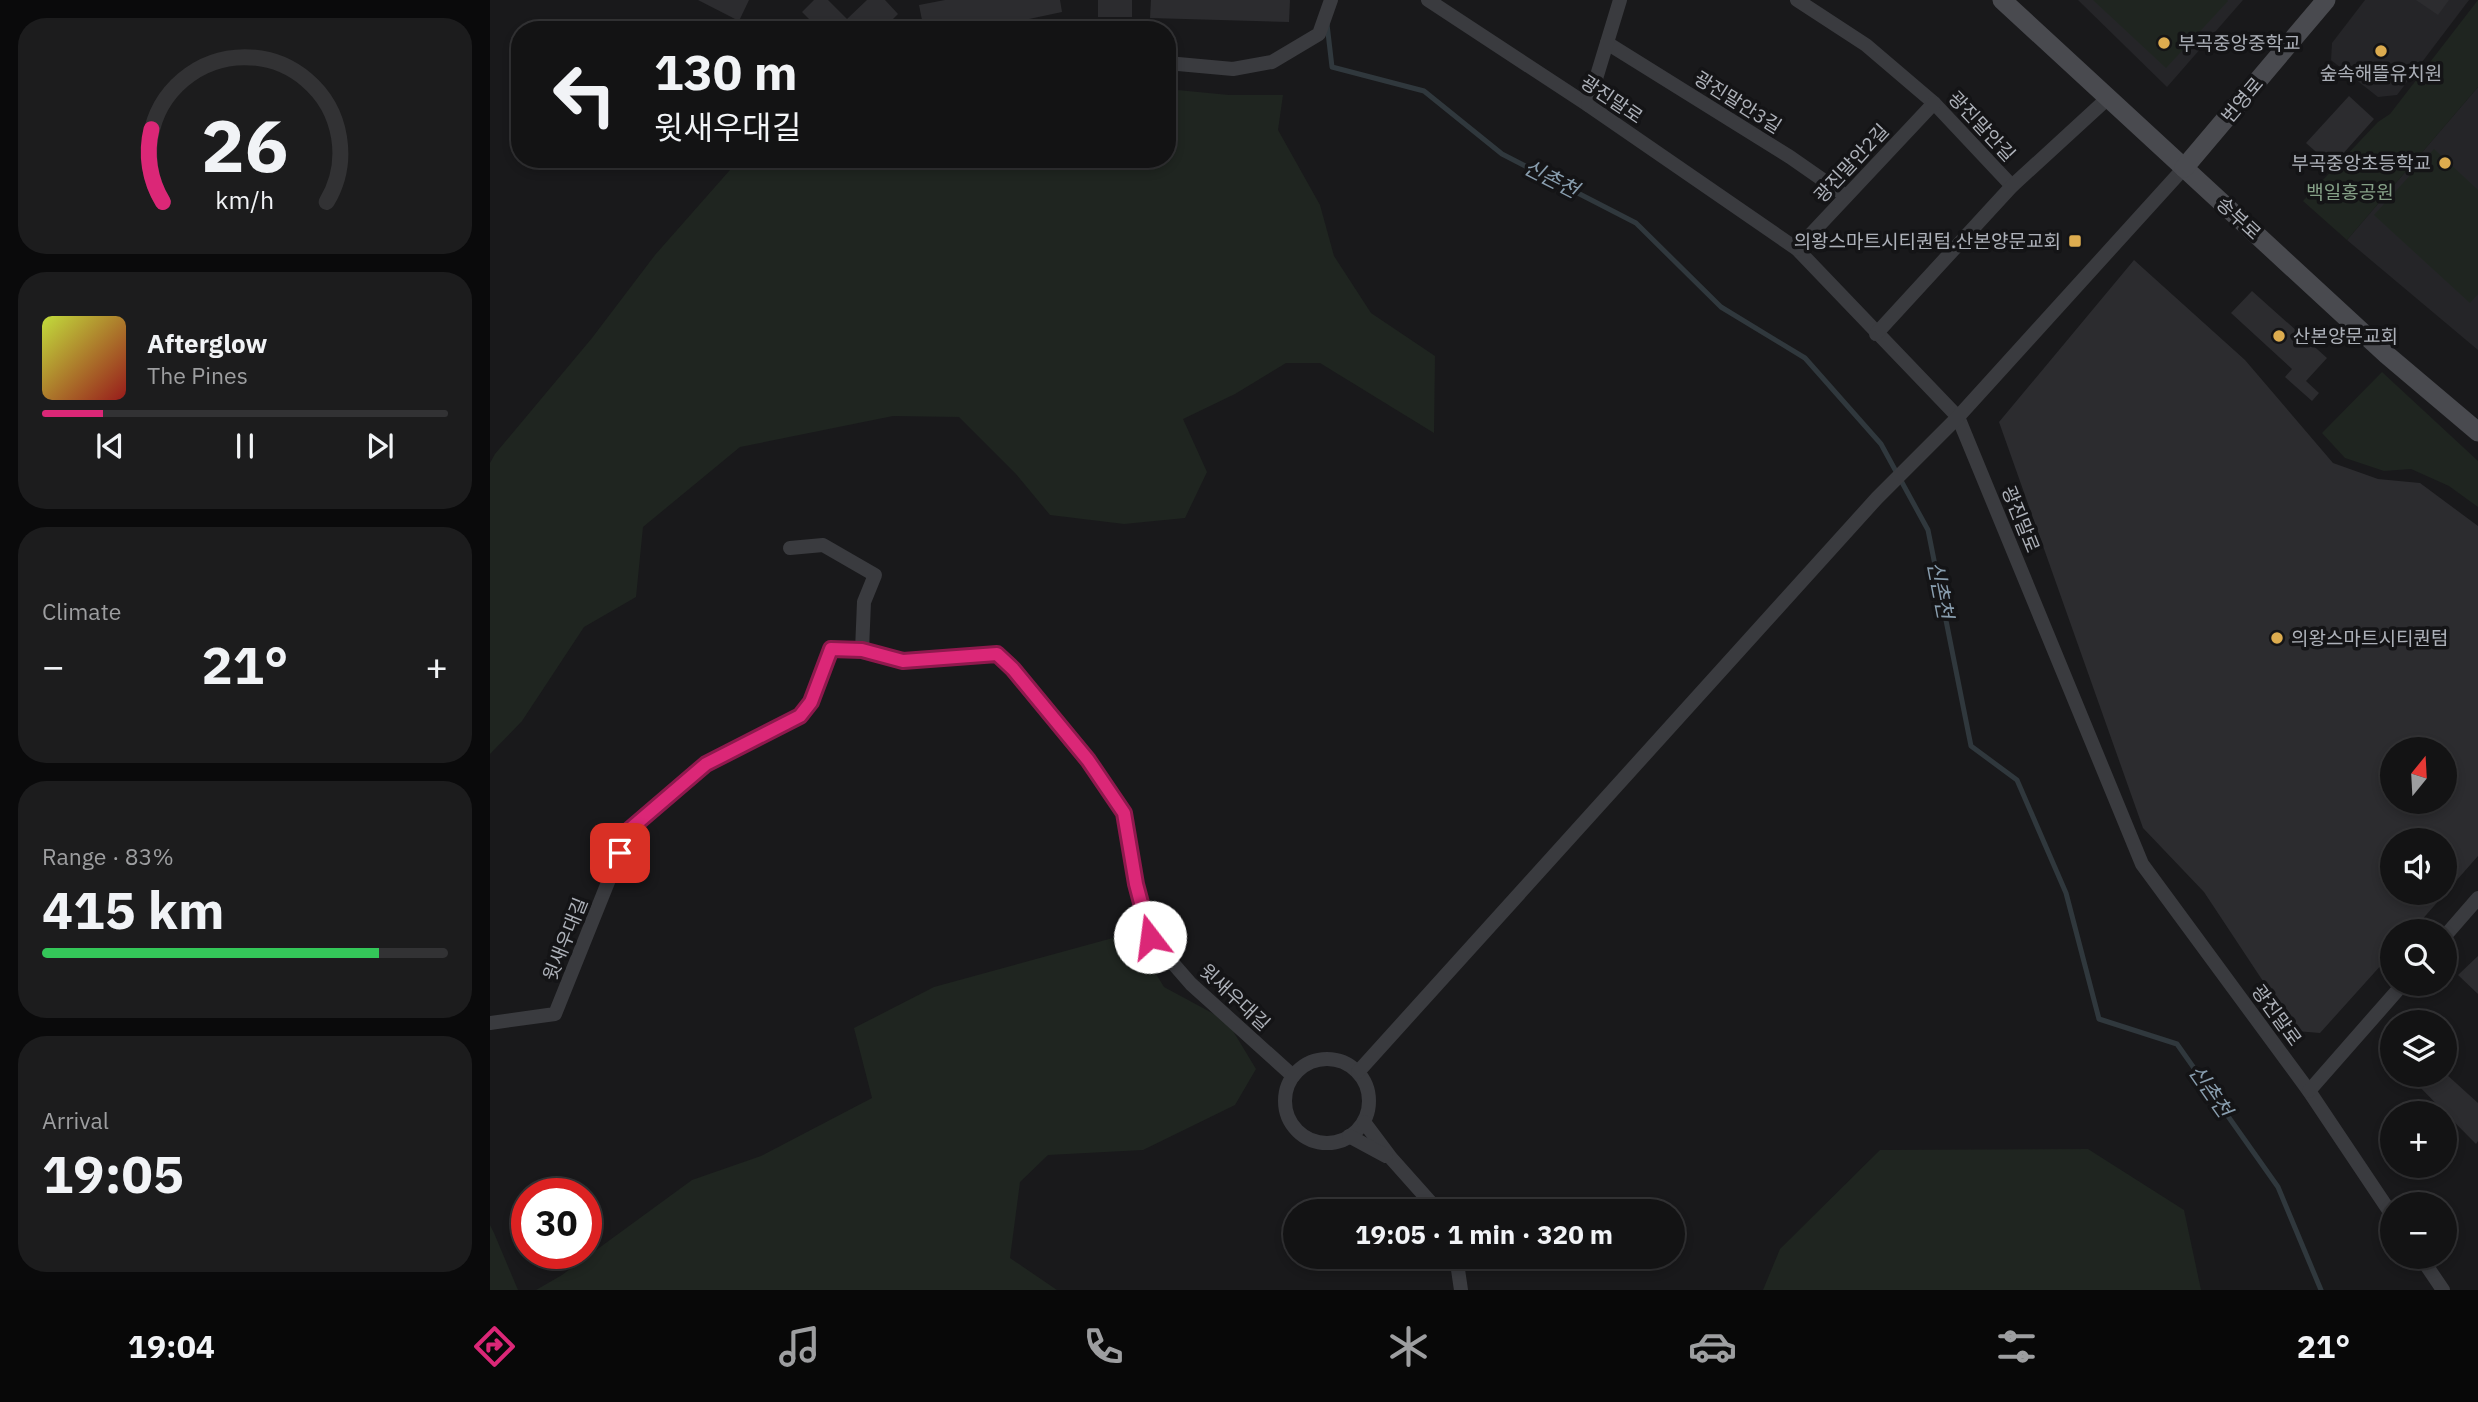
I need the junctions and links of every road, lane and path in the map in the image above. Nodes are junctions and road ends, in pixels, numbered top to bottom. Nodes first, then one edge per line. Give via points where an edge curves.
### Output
1 (1331, 0) edge
2 (1427, 0) edge
3 (1620, 0) edge
4 (1797, 0) edge
5 (2002, 0) edge
6 (2326, 0) edge
7 (1447, 6) edge
8 (1607, 43) junction
9 (1176, 64) edge
10 (2108, 97) junction
11 (1934, 103) junction
12 (1588, 105) junction
13 (2184, 168) junction
14 (2012, 186) junction
15 (1846, 196) junction
16 (1797, 249) junction
17 (1876, 334) junction
18 (1958, 417) junction
19 (2478, 432) edge
20 (790, 548) dead end
21 (862, 650) junction
22 (2478, 898) edge
23 (2457, 922) edge
24 (2392, 996) edge
25 (490, 1023) edge
26 (1358, 1072) junction
27 (1293, 1076) junction
28 (2309, 1091) junction
29 (1364, 1122) junction
30 (1349, 1136) junction
31 (1391, 1158) junction
32 (2380, 1197) edge
33 (1428, 1199) edge
34 (1458, 1269) edge
35 (2429, 1269) edge
36 (1461, 1290) edge
37 (2443, 1290) edge

1 - 9 street via 1319,34 1272,62 1233,69
2 - 7 street, 광진말로
3 - 8 street
4 - 11 street, 광진말안길 via 1866,45
5 - 10 street, 송부로
6 - 13 street, 번영로
7 - 12 street, 광진말로
8 - 12 street
8 - 15 street, 광진말안3길
10 - 13 street, 송부로
10 - 14 street
11 - 14 street, 광진말안길
11 - 15 street, 광진말안2길
12 - 16 street, 광진말로
13 - 18 street
13 - 19 street, 송부로 via 2387,355
14 - 17 street, 광진말안길
15 - 16 street, 광진말안2길
16 - 17 street, 광진말로
17 - 18 street, 광진말로
18 - 26 street via 1877,498
18 - 28 street, 광진말로 via 2142,864
20 - 21 street via 823,545 875,575 864,602
21 - 25 street, 윗새우대길 via 831,649 811,702 800,716 706,764 629,830 555,1014
21 - 27 street, 윗새우대길 via 903,661 997,654 1013,669 1088,760 1124,813 1150,937 1191,984
22 - 23 street
24 - 28 street
26 - 27 street via 1347,1063 1321,1059
26 - 29 street via 1369,1096
27 - 30 street via 1285,1096 1286,1110 1301,1134 1328,1143
28 - 32 street, 광진말로
29 - 30 street
29 - 31 street
30 - 31 street
31 - 33 street
34 - 36 street
35 - 37 street

